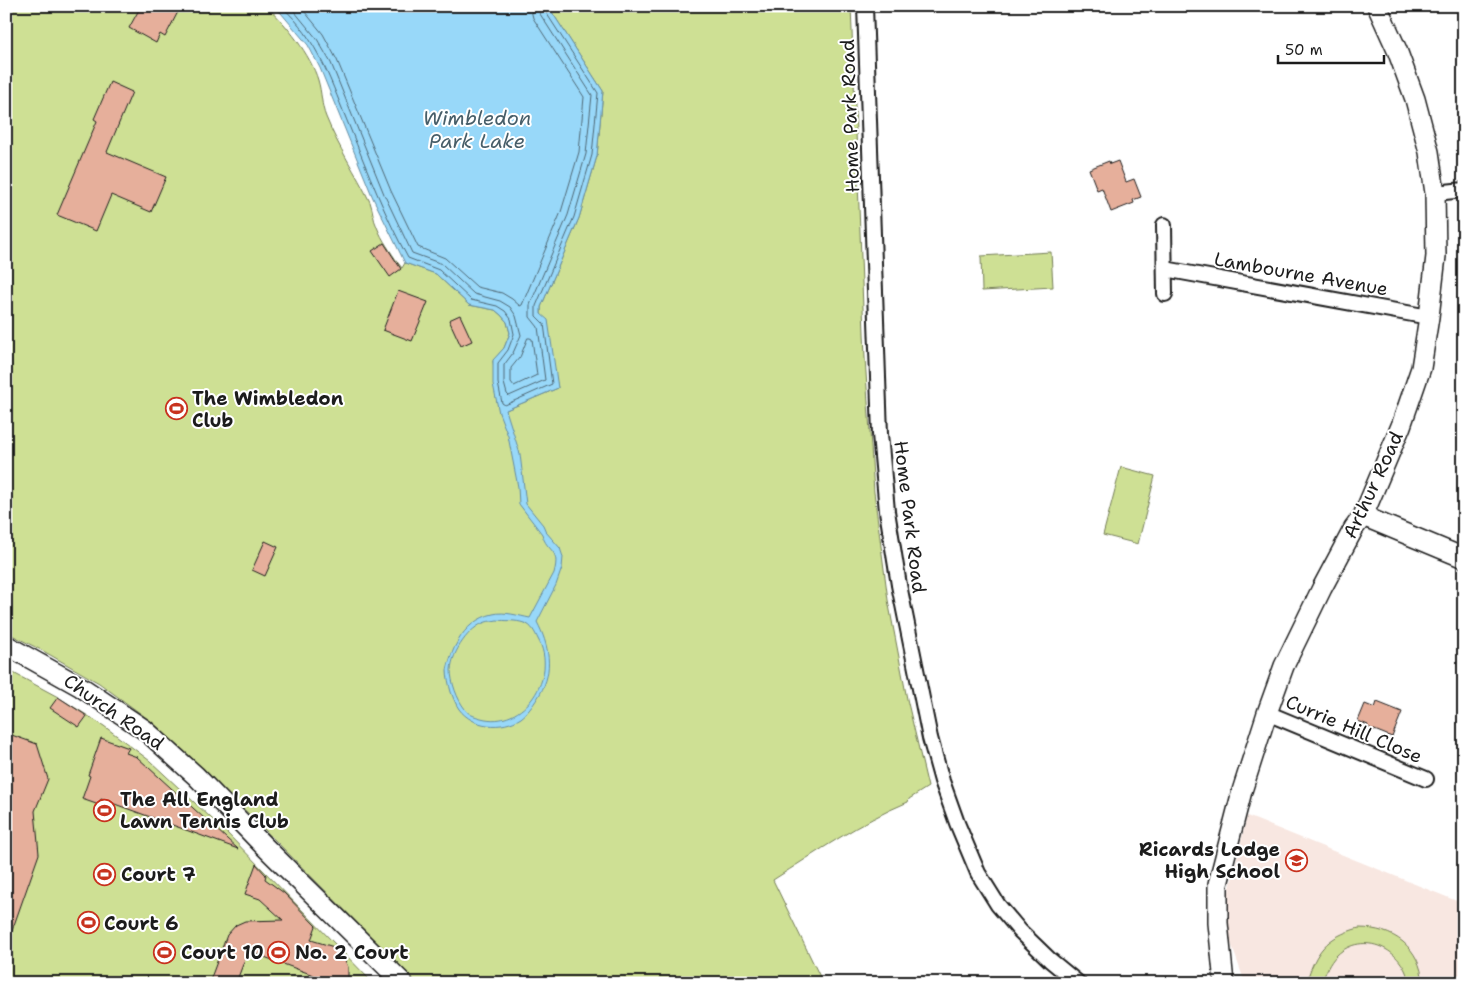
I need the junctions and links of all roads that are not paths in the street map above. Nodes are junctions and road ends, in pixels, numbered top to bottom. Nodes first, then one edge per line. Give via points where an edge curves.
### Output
1 (865, 6) edge
2 (1376, 6) edge
3 (1464, 190) edge
4 (1435, 193) junction
5 (1164, 225) dead end
6 (1166, 268) junction
7 (1165, 294) dead end
8 (1429, 317) junction
9 (1363, 516) junction
10 (1464, 558) edge
11 (6, 646) edge
12 (1267, 713) junction
13 (1426, 780) dead end
14 (403, 983) edge
15 (1078, 983) edge
16 (1224, 983) edge

1 - 15 street, Home Park Road via 880,434 887,511 899,585 930,738 942,781 978,873 998,905 1020,931
2 - 4 street, Arthur Road via 1415,99 1429,152
3 - 4 street
4 - 8 street, Arthur Road via 1436,256
5 - 6 street
6 - 7 street
6 - 8 street, Lambourne Avenue
8 - 9 street, Arthur Road via 1421,368 1401,426
9 - 10 street
9 - 12 street, Arthur Road via 1309,612
11 - 14 street, Church Road via 81,686 145,730 196,776
12 - 13 street, Currie Hill Close
12 - 16 street, Arthur Road via 1242,790 1218,884

